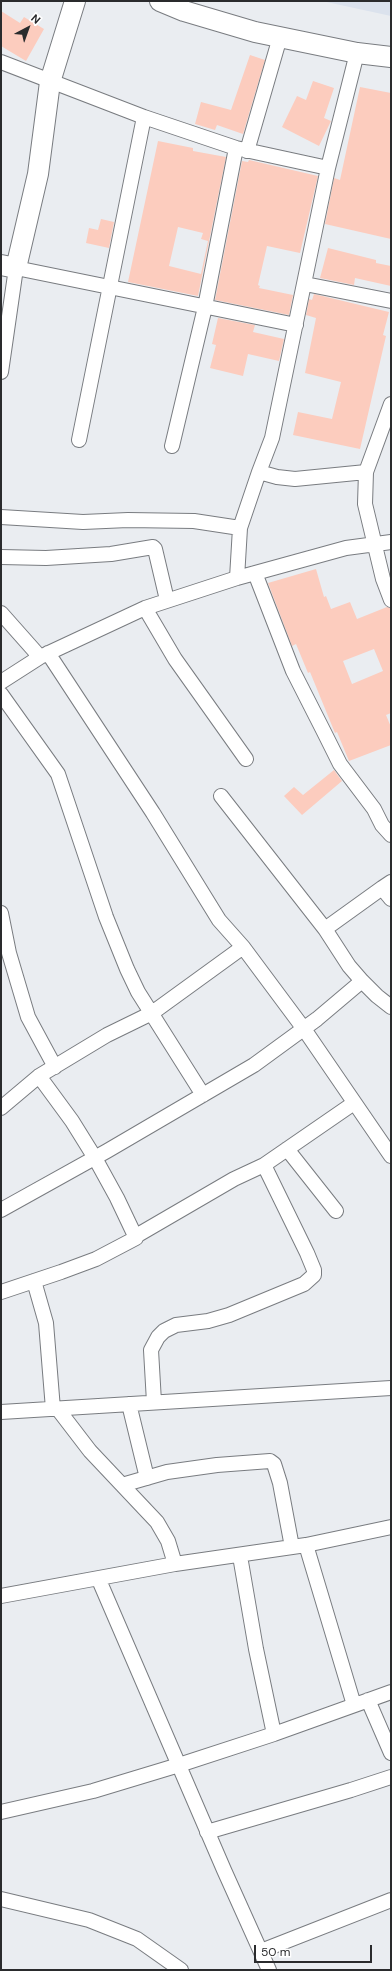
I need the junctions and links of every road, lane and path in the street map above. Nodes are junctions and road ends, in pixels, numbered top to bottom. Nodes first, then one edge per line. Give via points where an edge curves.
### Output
1 (74, 1) edge
2 (160, 1) edge
3 (280, 37) junction
4 (357, 53) junction
5 (391, 57) edge
6 (1, 62) edge
7 (50, 82) junction
8 (144, 117) junction
9 (242, 149) junction
10 (328, 168) junction
11 (9, 267) edge
12 (305, 284) junction
13 (109, 288) junction
14 (391, 300) edge
15 (205, 307) junction
16 (296, 325) junction
17 (1, 372) edge
18 (391, 404) edge
19 (79, 440) dead end
20 (172, 446) dead end
21 (259, 472) junction
22 (366, 472) junction
23 (1, 517) edge
24 (240, 528) junction
25 (391, 542) edge
26 (375, 543) junction
27 (1, 557) edge
28 (256, 573) junction
29 (237, 578) junction
30 (167, 600) junction
31 (391, 600) edge
32 (145, 608) junction
33 (1, 613) edge
34 (44, 655) junction
35 (1, 682) edge
36 (1, 694) edge
37 (246, 759) dead end
38 (220, 796) dead end
39 (391, 835) edge
40 (388, 890) edge
41 (1, 913) edge
42 (325, 929) junction
43 (243, 947) junction
44 (362, 981) junction
45 (391, 1007) edge
46 (152, 1013) junction
47 (304, 1028) junction
48 (55, 1067) junction
49 (39, 1076) junction
50 (203, 1095) junction
51 (354, 1103) junction
52 (1, 1108) edge
53 (288, 1150) junction
54 (391, 1156) edge
55 (95, 1158) junction
56 (264, 1165) junction
57 (1, 1210) edge
58 (336, 1212) dead end
59 (136, 1236) junction
60 (34, 1281) junction
61 (1, 1292) edge
62 (391, 1388) edge
63 (154, 1402) junction
64 (129, 1404) junction
65 (55, 1408) junction
66 (1, 1412) edge
67 (147, 1478) junction
68 (122, 1485) junction
69 (391, 1527) edge
70 (306, 1545) junction
71 (292, 1547) junction
72 (240, 1556) junction
73 (175, 1564) junction
74 (98, 1580) junction
75 (1, 1596) edge
76 (391, 1692) edge
77 (361, 1702) junction
78 (274, 1734) junction
79 (391, 1753) edge
80 (179, 1765) junction
81 (391, 1777) edge
82 (1, 1812) edge
83 (207, 1832) junction
84 (1, 1899) edge
85 (391, 1900) edge
86 (261, 1951) junction
87 (181, 1970) edge
88 (270, 1970) edge

1 - 7 street
2 - 3 street via 184,11
3 - 4 street
3 - 9 street
4 - 5 street
4 - 10 street
6 - 7 street
7 - 8 street
7 - 11 street via 38,174
8 - 9 street
8 - 13 street
9 - 10 street
9 - 15 street
10 - 12 street
11 - 13 street
11 - 17 street
12 - 14 street
12 - 16 street
13 - 15 street
13 - 19 street
15 - 16 street
15 - 20 street
16 - 21 street via 272,438
18 - 22 street
21 - 22 street via 295,479
21 - 24 street
22 - 26 street via 365,504
23 - 24 street via 83,522 194,521
24 - 29 street
25 - 26 street
26 - 28 street via 346,548
26 - 31 street via 383,579
27 - 30 street via 46,558 111,554 153,547
28 - 29 street
28 - 39 street via 294,671 340,764
29 - 30 street
30 - 32 street
32 - 34 street
32 - 37 street via 175,659
33 - 34 street
34 - 35 street
34 - 43 street via 153,813 219,920
36 - 46 street via 58,774 109,923 138,992
38 - 42 street
40 - 42 street
41 - 48 street via 9,953 28,1017
42 - 44 street
43 - 46 street
43 - 47 street
44 - 45 street
44 - 47 street
46 - 48 street
46 - 50 street
47 - 50 street via 254,1065
47 - 51 street
48 - 49 street
49 - 52 street
49 - 55 street
50 - 55 street
51 - 53 street
51 - 54 street
53 - 56 street
53 - 58 street
55 - 57 street
55 - 59 street
56 - 59 street via 234,1179
56 - 63 street via 307,1253 314,1275 304,1284 229,1315 208,1321 176,1325 164,1331 152,1350
59 - 60 street via 135,1240 96,1259
60 - 61 street
60 - 65 street via 46,1323
62 - 63 street
63 - 64 street
64 - 65 street
64 - 67 street
65 - 66 street
65 - 68 street
67 - 68 street
67 - 71 street via 167,1472 217,1465 273,1462 280,1482
68 - 73 street via 157,1522 168,1541
69 - 70 street
70 - 71 street
70 - 77 street
71 - 72 street
72 - 73 street
72 - 78 street
73 - 74 street
74 - 75 street
74 - 80 street
76 - 77 street
77 - 78 street
77 - 79 street
78 - 80 street
80 - 82 street via 93,1791
80 - 83 street
81 - 83 street
83 - 86 street
84 - 87 street via 89,1920 137,1939
85 - 86 street
86 - 88 street

